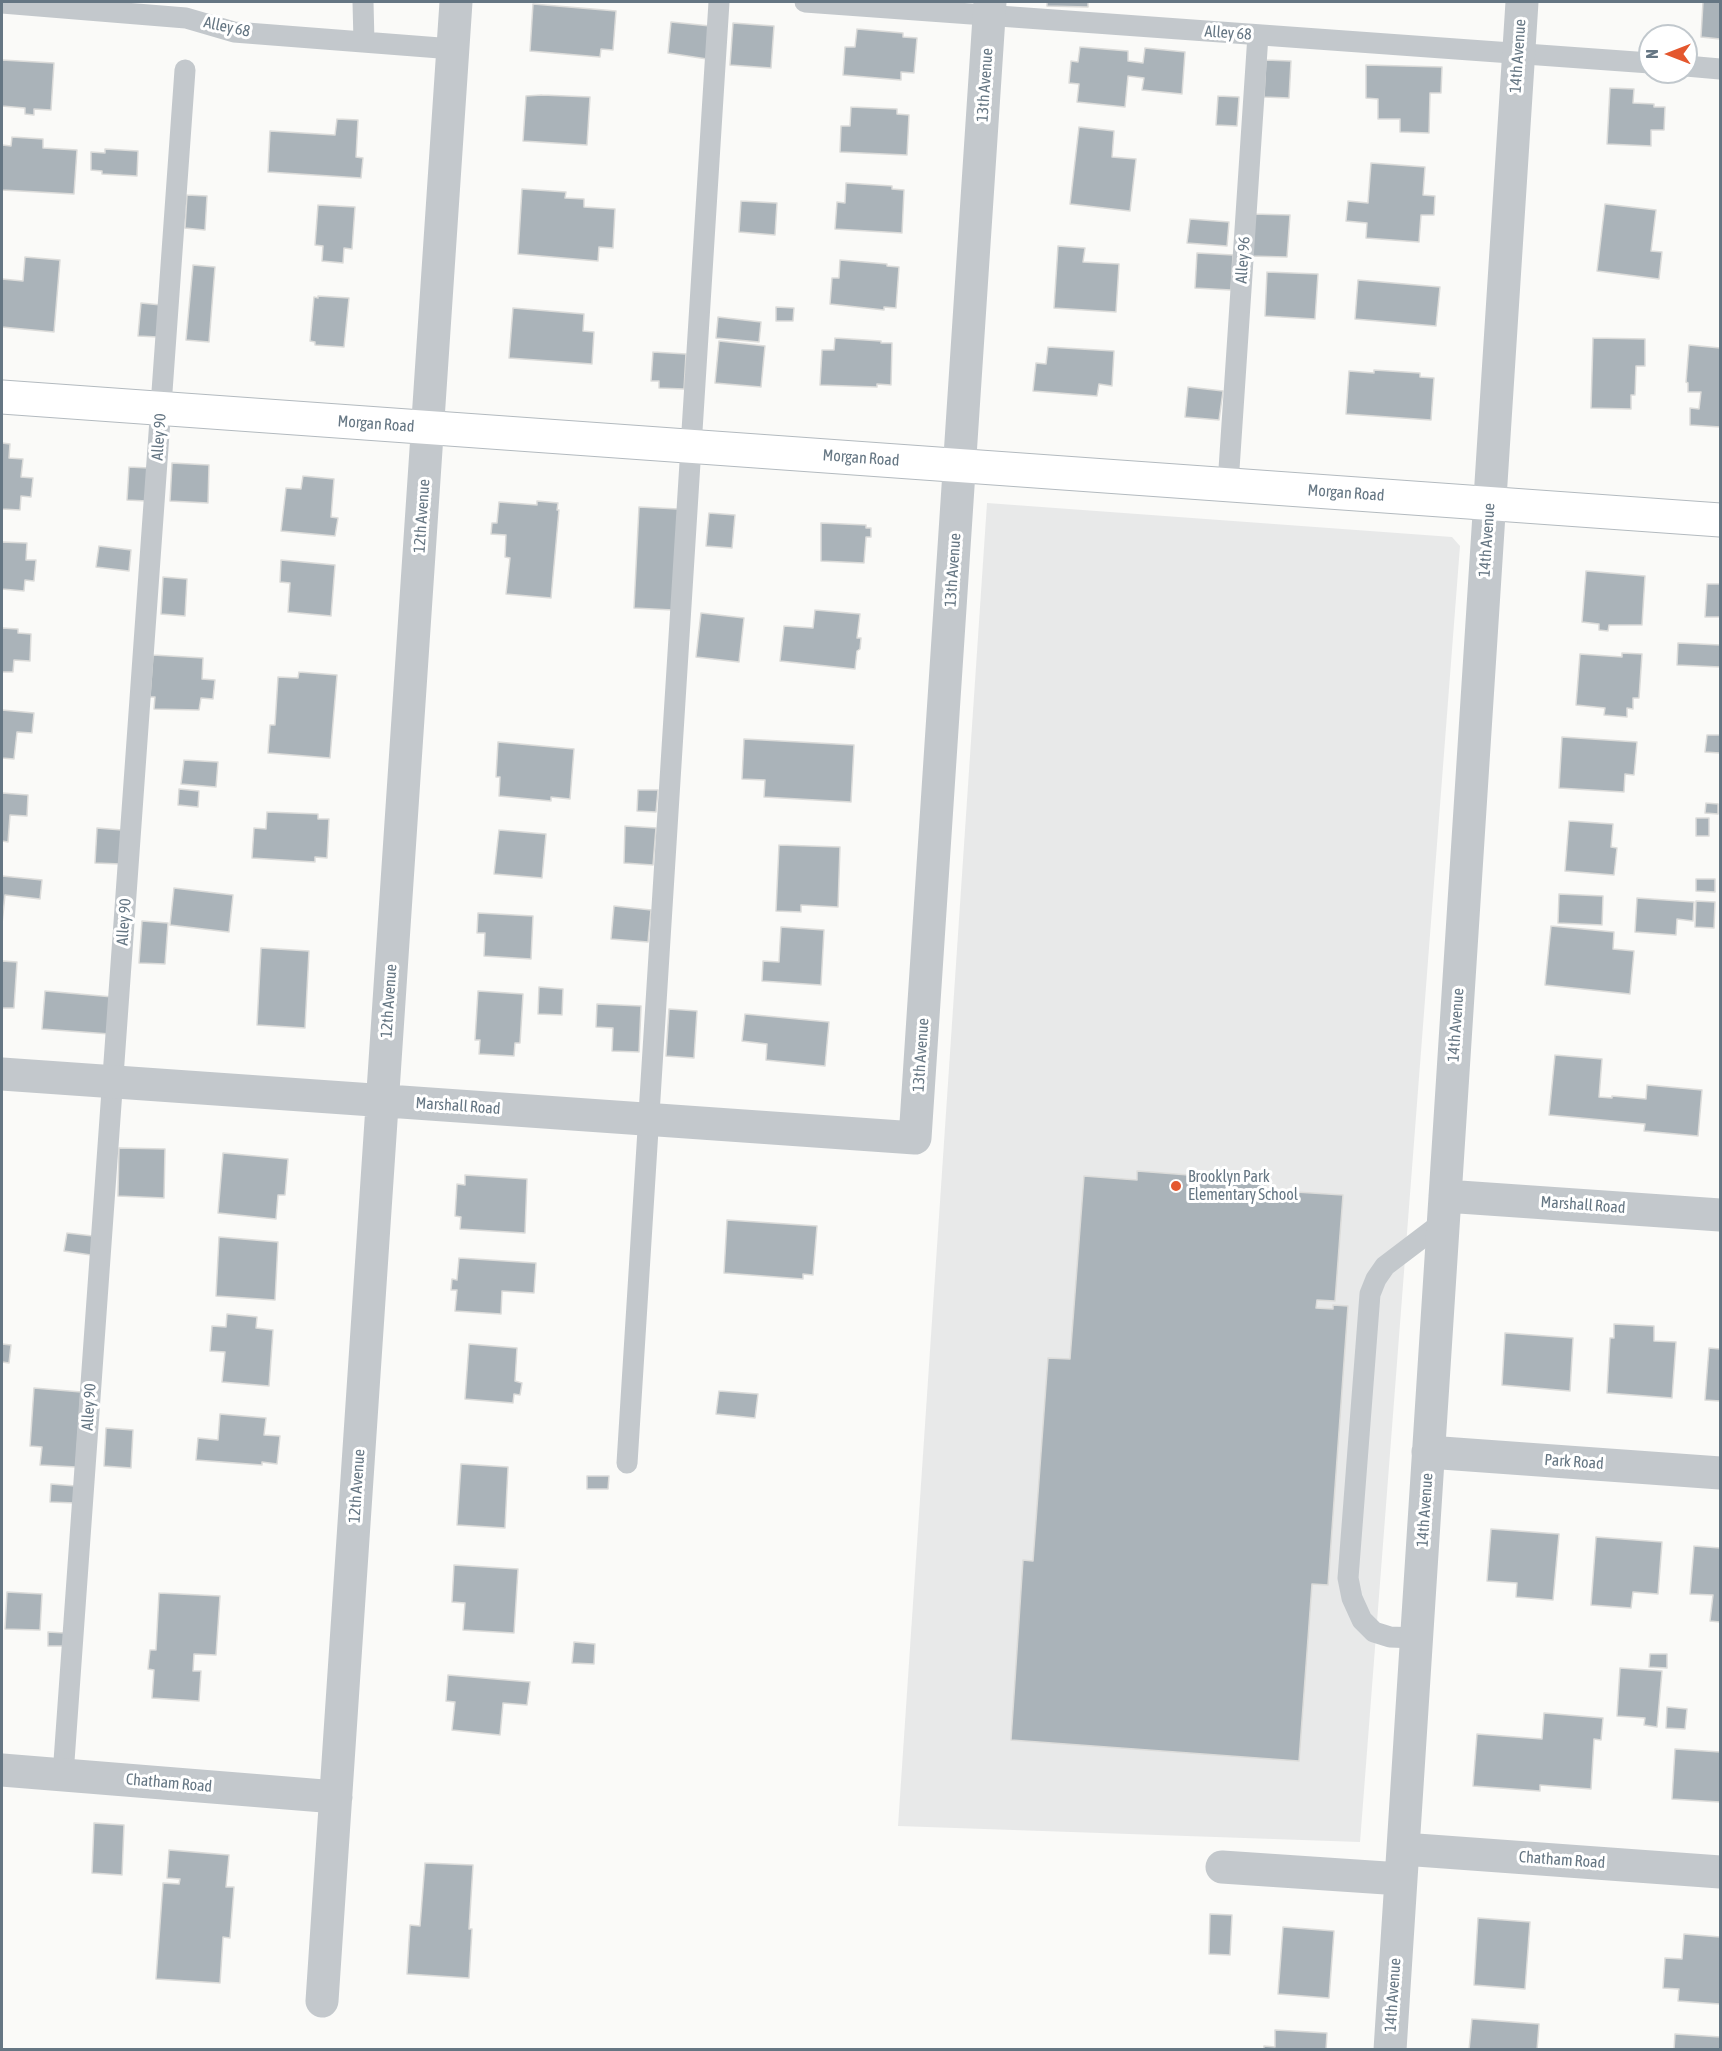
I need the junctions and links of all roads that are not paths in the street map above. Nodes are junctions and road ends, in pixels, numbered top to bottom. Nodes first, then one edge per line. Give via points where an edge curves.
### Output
1 (363, 2) edge
2 (456, 2) edge
3 (719, 2) edge
4 (805, 2) edge
5 (1522, 2) edge
6 (2, 3) edge
7 (990, 8) edge
8 (1258, 35) junction
9 (364, 42) junction
10 (453, 49) junction
11 (1519, 53) junction
12 (1638, 62) edge
13 (1698, 67) edge
14 (1720, 69) edge
15 (185, 70) dead end
16 (2, 397) edge
17 (161, 408) junction
18 (428, 427) junction
19 (691, 446) junction
20 (960, 465) junction
21 (1228, 484) junction
22 (1489, 503) junction
23 (1720, 520) edge
24 (2, 1074) edge
25 (113, 1082) junction
26 (383, 1101) junction
27 (649, 1120) junction
28 (915, 1138) joint
29 (1444, 1209) junction
30 (1720, 1215) edge
31 (1428, 1452) junction
32 (627, 1463) dead end
33 (1720, 1473) edge
34 (1417, 1638) junction
35 (2, 1770) edge
36 (63, 1775) junction
37 (336, 1797) junction
38 (1402, 1864) junction
39 (1222, 1867) dead end
40 (1720, 1872) edge
41 (322, 2001) dead end
42 (1390, 2049) edge

1 - 9 lane
2 - 10 street, 12th Avenue
3 - 19 lane
4 - 7 lane, Alley 68
5 - 11 street, 14th Avenue
6 - 9 lane, Alley 68 via 186,18 234,32
7 - 8 lane, Alley 68
7 - 20 street, 13th Avenue
8 - 11 lane, Alley 68
8 - 21 lane, Alley 96
9 - 10 lane, Alley 68
10 - 18 street, 12th Avenue
11 - 12 lane, Alley 68
11 - 22 street, 14th Avenue
13 - 14 lane
15 - 17 lane, Alley 90
16 - 17 street, Morgan Road
17 - 18 street, Morgan Road
17 - 25 lane, Alley 90
18 - 19 street, Morgan Road
18 - 26 street, 12th Avenue
19 - 20 street, Morgan Road
19 - 27 lane
20 - 21 street, Morgan Road
20 - 28 street, 13th Avenue
21 - 22 street, Morgan Road
22 - 23 street, Morgan Road
22 - 29 street, 14th Avenue
24 - 25 street, Marshall Road
25 - 26 street, Marshall Road
25 - 36 lane, Alley 90
26 - 27 street, Marshall Road
26 - 37 street, 12th Avenue
27 - 28 street, Marshall Road
27 - 32 lane
29 - 30 street, Marshall Road
29 - 31 street, 14th Avenue
29 - 34 lane via 1385,1266 1370,1294 1348,1578 1362,1620 1374,1632 1390,1638
31 - 33 street, Park Road
31 - 34 street, 14th Avenue
34 - 38 street, 14th Avenue
35 - 36 street, Chatham Road
36 - 37 street, Chatham Road
37 - 41 street, 12th Avenue
38 - 39 street, Chatham Road
38 - 40 street, Chatham Road
38 - 42 street, 14th Avenue

